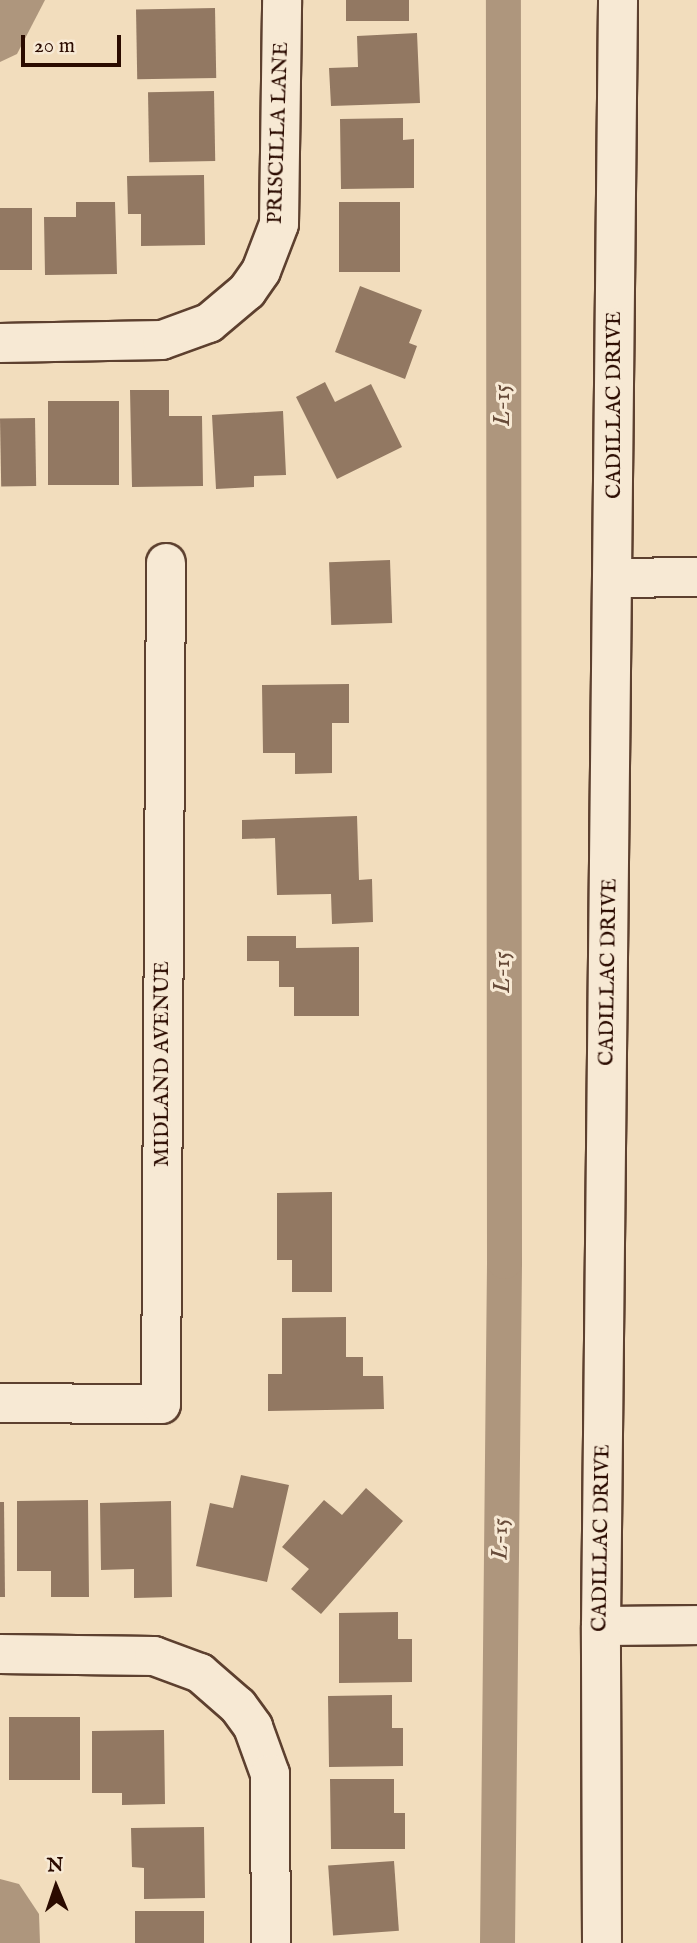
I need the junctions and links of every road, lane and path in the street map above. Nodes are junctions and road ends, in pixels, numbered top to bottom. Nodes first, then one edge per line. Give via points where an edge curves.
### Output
1 (282, 0) edge
2 (618, 0) edge
3 (0, 343) edge
4 (166, 563) dead end
5 (697, 577) edge
6 (614, 578) junction
7 (0, 1403) edge
8 (697, 1625) edge
9 (601, 1626) junction
10 (0, 1654) edge
11 (271, 1943) edge
12 (602, 1943) edge

1 - 3 street, PRISCILLA LANE via 279,224 261,271 247,291 209,323 162,340
2 - 6 street, CADILLAC DRIVE
4 - 7 street, MIDLAND AVENUE via 161,1404
5 - 6 street
6 - 9 street, CADILLAC DRIVE
8 - 9 street
9 - 12 street, CADILLAC DRIVE
10 - 11 street via 154,1656 200,1673 238,1706 253,1727 270,1774

